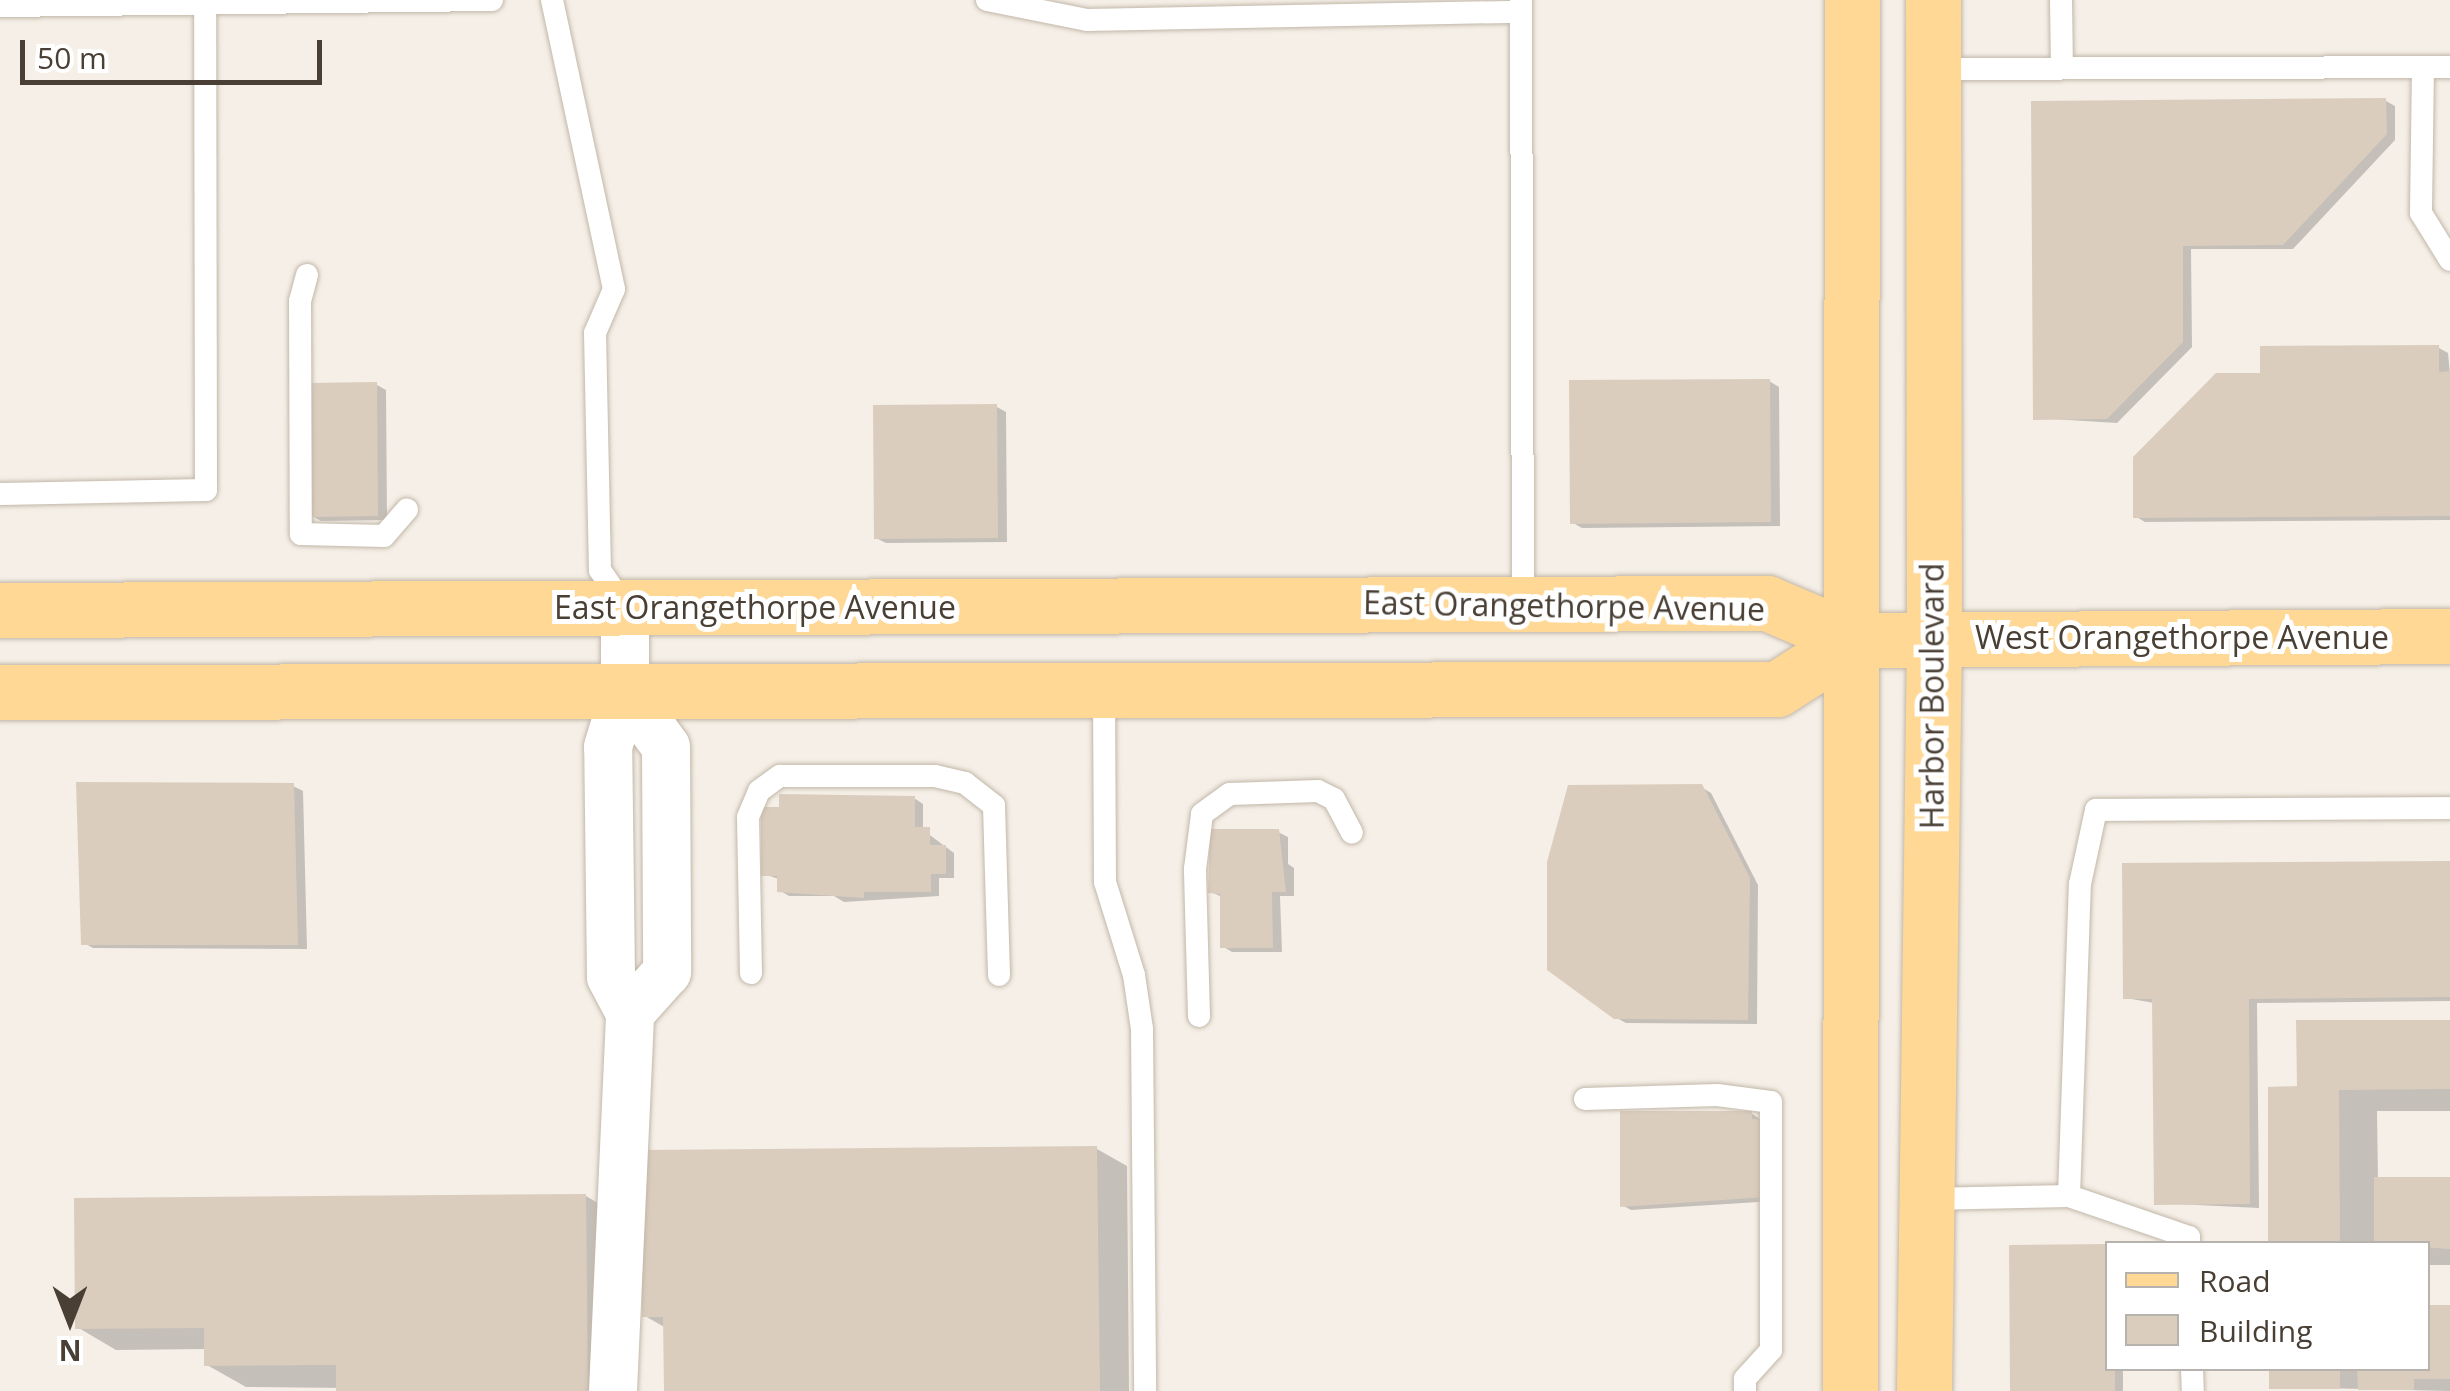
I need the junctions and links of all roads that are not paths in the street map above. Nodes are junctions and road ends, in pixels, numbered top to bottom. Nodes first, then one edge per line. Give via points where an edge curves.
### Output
1 (492, 0) edge
2 (552, 0) edge
3 (987, 0) edge
4 (1852, 0) edge
5 (1933, 0) edge
6 (2061, 0) edge
7 (205, 4) junction
8 (0, 6) edge
9 (1520, 6) edge
10 (2423, 66) junction
11 (2450, 66) edge
12 (1933, 68) junction
13 (2062, 68) junction
14 (2450, 260) edge
15 (307, 275) dead end
16 (0, 494) edge
17 (407, 510) dead end
18 (1524, 604) junction
19 (625, 608) junction
20 (0, 610) edge
21 (2450, 636) edge
22 (1934, 639) junction
23 (1854, 640) junction
24 (625, 690) junction
25 (1104, 690) junction
26 (0, 692) edge
27 (2450, 808) edge
28 (1352, 833) dead end
29 (751, 973) dead end
30 (999, 975) dead end
31 (1199, 1016) dead end
32 (1585, 1099) dead end
33 (2069, 1196) junction
34 (1926, 1198) junction
35 (2190, 1241) edge
36 (613, 1391) edge
37 (1145, 1391) edge
38 (1745, 1391) edge
39 (1850, 1391) edge
40 (1924, 1391) edge

1 - 7 lane
2 - 19 lane via 614,289 595,333 600,570
3 - 9 lane via 1087,20
4 - 23 main road
5 - 12 main road, Harbor Boulevard
6 - 13 lane
7 - 8 lane
7 - 16 lane via 206,490
9 - 18 lane
10 - 11 lane
10 - 13 lane
10 - 14 lane via 2421,213
12 - 13 lane
12 - 22 main road, Harbor Boulevard
15 - 17 lane via 300,301 301,534 384,536
18 - 19 main road, East Orangethorpe Avenue
18 - 23 main road, East Orangethorpe Avenue via 1767,603
19 - 20 main road, East Orangethorpe Avenue
19 - 24 street
21 - 22 main road, West Orangethorpe Avenue
22 - 23 main road, West Orangethorpe Avenue
22 - 34 main road, Harbor Boulevard
23 - 25 main road via 1777,689
23 - 39 main road
24 - 25 main road
24 - 26 main road
24 - 36 street via 608,748 611,977 630,1013
25 - 37 lane via 1104,882 1134,975 1142,1029
27 - 33 lane via 2096,810 2080,884
28 - 31 lane via 1334,799 1318,791 1230,794 1202,814 1195,869
29 - 30 lane via 748,817 758,791 780,776 935,776 966,783 994,806
32 - 38 lane via 1718,1095 1771,1102 1771,1350 1745,1380
33 - 34 lane
33 - 35 lane
34 - 40 main road, Harbor Boulevard

